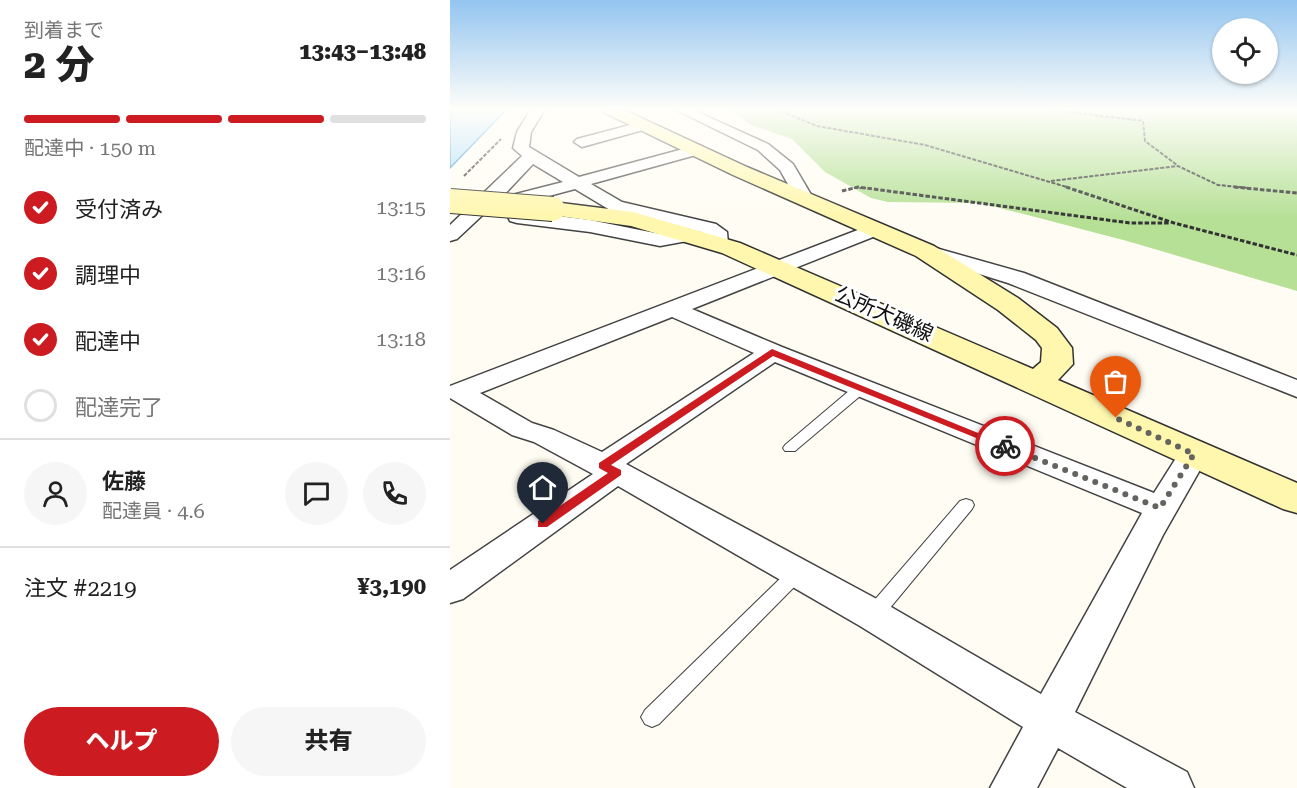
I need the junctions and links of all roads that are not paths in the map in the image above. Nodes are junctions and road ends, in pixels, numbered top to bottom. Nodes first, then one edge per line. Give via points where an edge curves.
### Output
1 (521, 146) edge
2 (689, 146) edge
3 (760, 146) edge
4 (620, 150) dead end
5 (698, 150) junction
6 (531, 156) junction
7 (645, 164) junction
8 (574, 183) junction
9 (806, 199) junction
10 (450, 201) edge
11 (474, 212) junction
12 (876, 229) junction
13 (450, 235) edge
14 (691, 235) junction
15 (718, 244) junction
16 (925, 251) junction
17 (777, 267) junction
18 (673, 309) junction
19 (772, 352) junction
20 (1037, 383) junction
21 (861, 388) junction
22 (1297, 389) edge
23 (454, 394) edge
24 (790, 448) dead end
25 (1194, 454) junction
26 (610, 469) junction
27 (1297, 499) edge
28 (966, 506) dead end
29 (1160, 508) junction
30 (796, 573) junction
31 (450, 589) edge
32 (873, 615) junction
33 (652, 717) dead end
34 (1050, 721) junction
35 (1013, 788) edge
36 (1171, 788) edge

1 - 6 street
2 - 5 main road
3 - 9 street via 787,167
4 - 7 street
5 - 7 street
5 - 9 main road
6 - 8 street
6 - 11 street
7 - 8 street
8 - 11 street
8 - 15 street via 615,206 709,228 717,232
9 - 12 main road
10 - 14 main road, 公所大磯線, bridge via 633,219
11 - 13 street
11 - 14 street via 590,226 660,240
12 - 16 main road
12 - 17 street
14 - 15 main road, 公所大磯線
15 - 17 main road, 公所大磯線
16 - 20 main road via 1047,334 1057,348 1056,364
16 - 22 street via 1016,278
17 - 18 street
17 - 20 main road, 公所大磯線
18 - 19 street
18 - 23 street
19 - 21 street
19 - 26 street
20 - 25 main road, 公所大磯線
21 - 24 lane
21 - 29 street
23 - 26 street
25 - 27 main road, 公所大磯線
25 - 29 street
26 - 30 street
26 - 31 street
28 - 32 lane
29 - 34 street
30 - 32 street
30 - 33 lane
32 - 34 street
34 - 35 street
34 - 36 street

